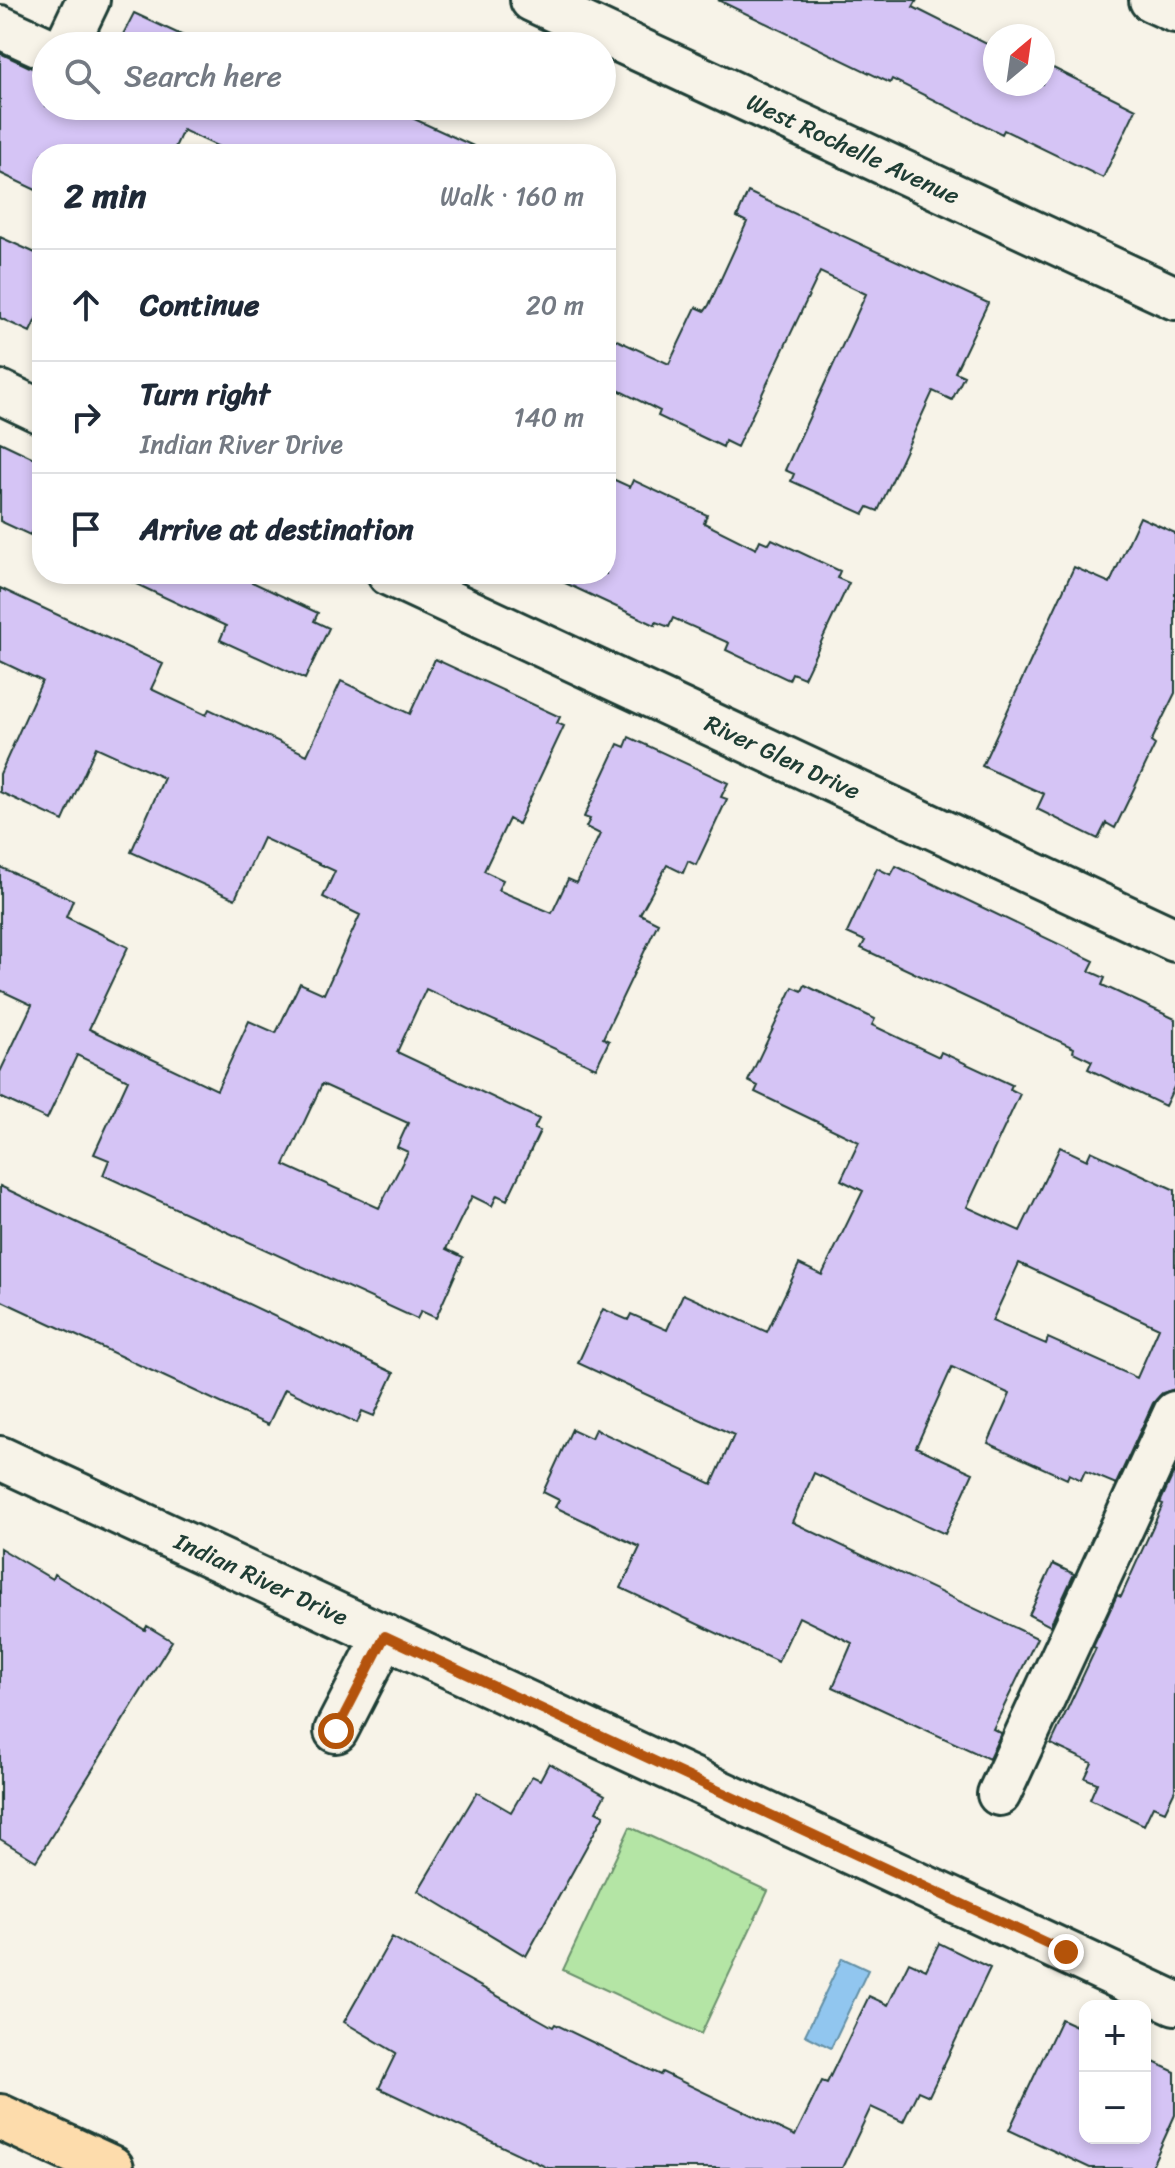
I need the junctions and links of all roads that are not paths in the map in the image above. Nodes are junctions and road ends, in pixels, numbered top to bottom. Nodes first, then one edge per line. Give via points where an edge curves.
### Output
1 (88, 0) edge
2 (532, 0) edge
3 (1151, 0) edge
4 (1175, 11) edge
5 (0, 27) edge
6 (73, 32) edge
7 (601, 32) edge
8 (616, 39) edge
9 (32, 42) edge
10 (1175, 298) edge
11 (0, 392) edge
12 (32, 407) edge
13 (410, 584) edge
14 (1175, 940) edge
15 (1175, 1413) edge
16 (0, 1458) edge
17 (385, 1636) junction
18 (336, 1731) dead end
19 (999, 1794) dead end
20 (1175, 2003) edge
21 (0, 2117) edge
22 (66, 2159) edge
23 (111, 2168) edge

1 - 6 street
2 - 7 street, West Rochelle Avenue
3 - 4 street
5 - 9 street
8 - 10 street, West Rochelle Avenue
11 - 12 street
13 - 14 street, River Glen Drive
15 - 19 street
16 - 17 street, Indian River Drive
17 - 18 street
17 - 20 street, Indian River Drive
21 - 22 main road
22 - 23 main road

